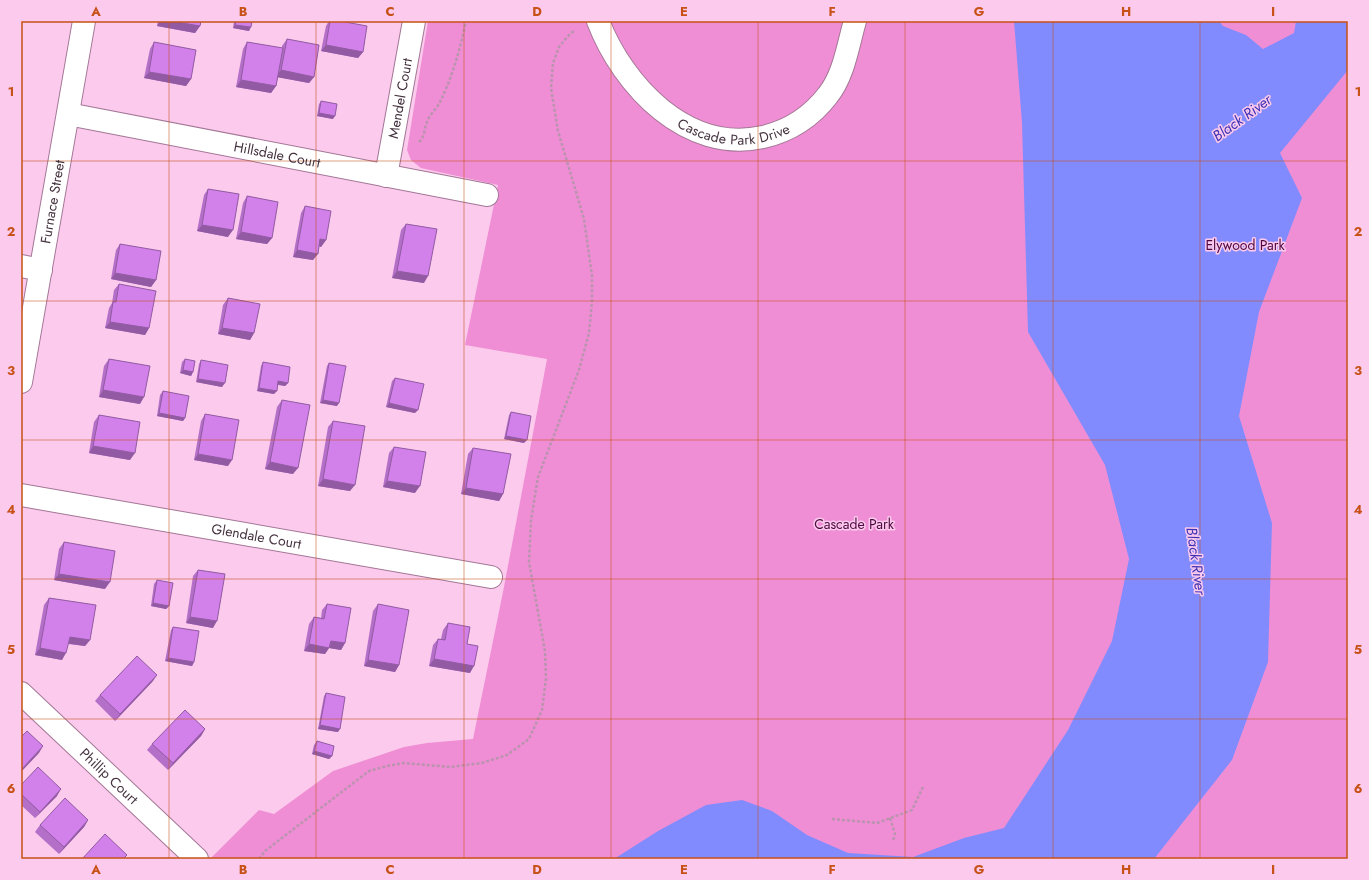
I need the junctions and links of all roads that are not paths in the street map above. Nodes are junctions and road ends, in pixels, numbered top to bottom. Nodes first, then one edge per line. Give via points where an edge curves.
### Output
1 (84, 21) edge
2 (414, 21) edge
3 (598, 21) edge
4 (855, 21) edge
5 (68, 114) junction
6 (386, 176) junction
7 (487, 195) dead end
8 (31, 268) edge
9 (21, 382) edge
10 (21, 495) edge
11 (491, 577) dead end
12 (21, 694) edge
13 (197, 859) edge

1 - 5 street, Furnace Street
2 - 6 street, Mendel Court
3 - 4 street, Cascade Park Drive via 618,62 660,108 690,129 714,137 738,140 750,140 781,132 818,107 835,84
5 - 6 street, Hillsdale Court
5 - 8 street, Furnace Street
6 - 7 street, Hillsdale Court
8 - 9 street, Furnace Street
10 - 11 street, Glendale Court
12 - 13 street, Phillip Court

